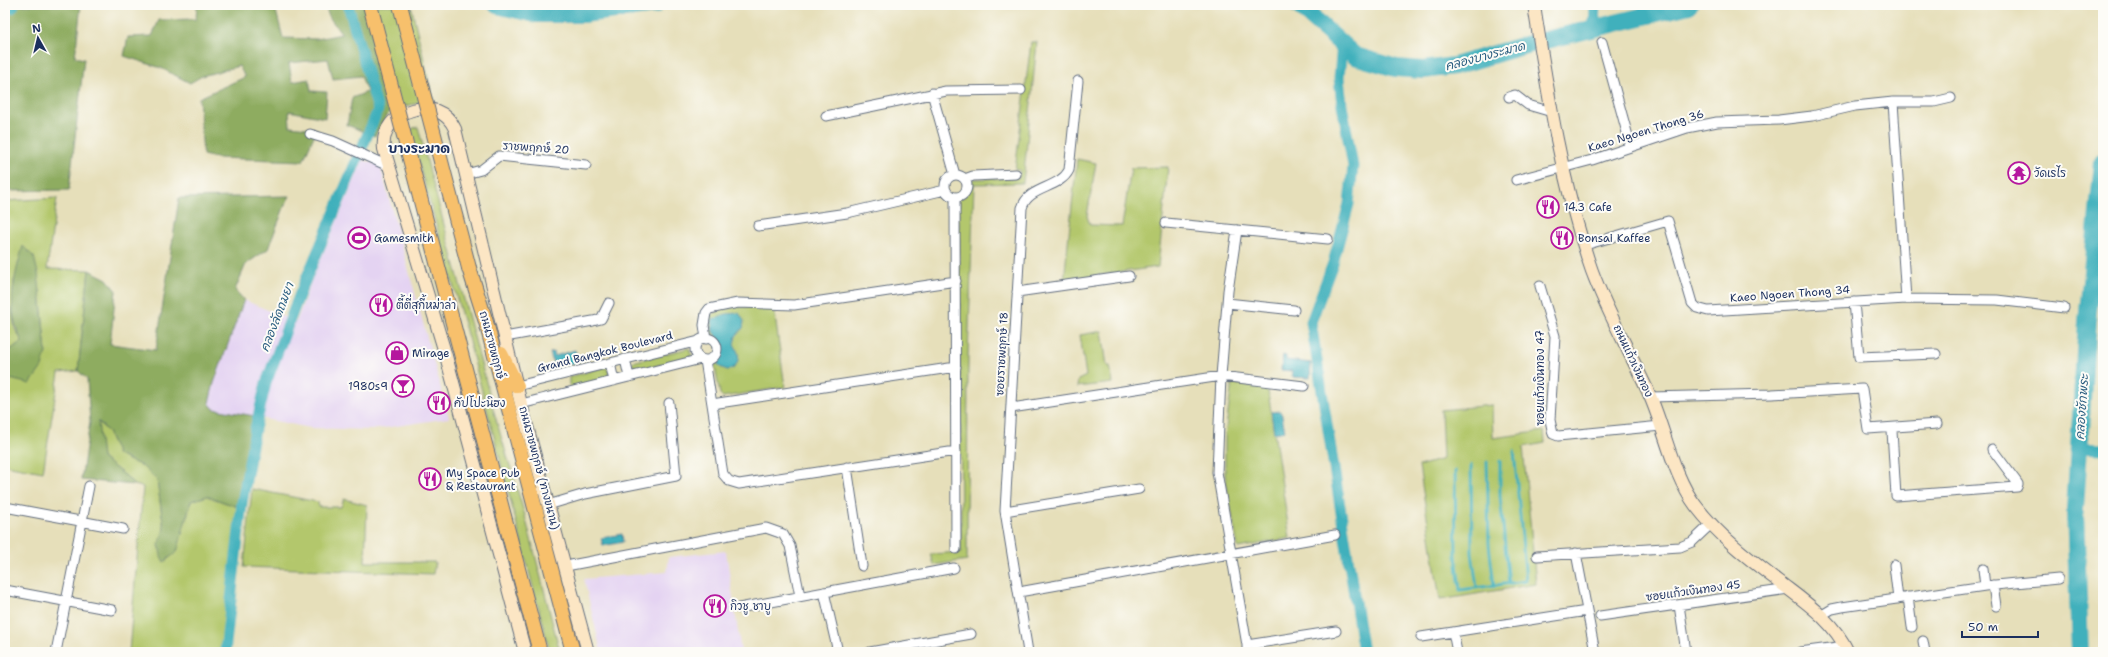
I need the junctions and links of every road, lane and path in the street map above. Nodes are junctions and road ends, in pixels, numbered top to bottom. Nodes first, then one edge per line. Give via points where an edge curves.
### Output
1 (370, 5) edge
2 (400, 5) edge
3 (1534, 5) edge
4 (1602, 42) dead end
5 (1078, 81) dead end
6 (1021, 90) dead end
7 (932, 93) junction
8 (1509, 96) dead end
9 (1951, 98) dead end
10 (1893, 102) junction
11 (1552, 112) junction
12 (826, 116) dead end
13 (310, 134) dead end
14 (1631, 147) junction
15 (586, 165) dead end
16 (388, 166) junction
17 (1562, 168) junction
18 (466, 174) junction
19 (1016, 174) dead end
20 (955, 175) junction
21 (965, 179) junction
22 (1516, 180) dead end
23 (945, 190) junction
24 (955, 197) junction
25 (1166, 223) dead end
26 (758, 226) dead end
27 (1237, 230) junction
28 (1328, 239) dead end
29 (1585, 245) junction
30 (1129, 276) dead end
31 (956, 281) junction
32 (1540, 286) dead end
33 (1017, 292) junction
34 (1906, 299) junction
35 (1854, 302) junction
36 (609, 303) dead end
37 (1227, 303) junction
38 (2064, 308) dead end
39 (1294, 310) dead end
40 (486, 322) junction
41 (505, 337) junction
42 (703, 340) junction
43 (1936, 354) dead end
44 (625, 359) junction
45 (703, 360) junction
46 (610, 363) junction
47 (956, 367) junction
48 (1221, 376) junction
49 (629, 377) junction
50 (614, 381) junction
51 (517, 386) junction
52 (1304, 386) dead end
53 (1650, 397) junction
54 (669, 403) dead end
55 (521, 404) junction
56 (712, 404) junction
57 (1011, 408) junction
58 (1937, 424) dead end
59 (1661, 426) junction
60 (1890, 428) junction
61 (486, 446) junction
62 (1992, 449) dead end
63 (956, 451) junction
64 (847, 467) junction
65 (89, 486) dead end
66 (1139, 489) dead end
67 (548, 505) junction
68 (5, 507) edge
69 (1005, 511) junction
70 (82, 520) junction
71 (1711, 524) junction
72 (123, 529) dead end
73 (1335, 535) dead end
74 (956, 549) dead end
75 (1576, 553) junction
76 (1231, 555) junction
77 (1537, 556) dead end
78 (1894, 565) dead end
79 (566, 566) junction
80 (862, 566) dead end
81 (954, 568) dead end
82 (1983, 569) dead end
83 (2058, 579) dead end
84 (1989, 586) junction
85 (1789, 589) junction
86 (5, 590) edge
87 (824, 592) junction
88 (1019, 592) junction
89 (800, 596) junction
90 (1908, 597) junction
91 (1898, 599) junction
92 (66, 602) junction
93 (1679, 605) junction
94 (1996, 606) dead end
95 (739, 608) dead end
96 (112, 610) dead end
97 (1587, 611) junction
98 (1822, 614) junction
99 (1600, 616) dead end
100 (1912, 627) dead end
101 (1336, 631) dead end
102 (1453, 632) junction
103 (971, 634) dead end
104 (1421, 637) dead end
105 (1923, 641) dead end
106 (1247, 648) edge
107 (1846, 649) edge
108 (56, 652) edge
109 (525, 652) edge
110 (530, 652) edge
111 (540, 652) edge
112 (573, 652) edge
113 (588, 652) edge
114 (838, 652) edge
115 (870, 652) edge
116 (1028, 652) edge
117 (1457, 652) edge
118 (1595, 652) edge
119 (1686, 652) edge
120 (1800, 652) edge
121 (1925, 652) edge

1 - 61 main road, bridge
2 - 40 main road, ถนนราชพฤกษ์, bridge via 469,268
3 - 11 main road, ถนนแก้วเงินทอง
4 - 14 street
5 - 33 street, ซอยราชพฤกษ์ 18 via 1067,175 1031,195 1024,202
6 - 7 street
7 - 12 street
7 - 20 street
8 - 11 street via 1515,95 1528,105
9 - 10 street, Kaeo Ngoen Thong 36 via 1934,102
10 - 14 street, Kaeo Ngoen Thong 36 via 1779,120 1717,122 1687,128
10 - 34 street
11 - 17 main road, ถนนแก้วเงินทอง
13 - 16 street
14 - 17 street, Kaeo Ngoen Thong 36
15 - 18 street, ราชพฤกษ์ 20 via 499,156 481,170
16 - 18 main road via 383,141 392,120 414,109 428,108 446,115 451,121
16 - 109 main road via 428,293
17 - 22 street, Kaeo Ngoen Thong 36
17 - 29 main road, ถนนแก้วเงินทอง
18 - 41 main road, ถนนราชพฤกษ์ (ทางขนาน)
19 - 21 street via 973,176
20 - 21 street
20 - 23 street via 947,179
21 - 24 street via 966,191
23 - 24 street via 950,196
23 - 26 street via 847,213
24 - 31 street
25 - 27 street
27 - 28 street
27 - 37 street
29 - 35 street, Kaeo Ngoen Thong 34 via 1668,221 1689,297 1697,308 1708,311
29 - 53 main road, ถนนแก้วเงินทอง via 1607,308
30 - 33 street
31 - 42 street via 794,306 741,303 714,308 706,313
31 - 47 street
32 - 59 street, ซอยแก้วเงินทอง 47 via 1554,336 1550,420 1553,434 1558,436
33 - 57 street, ซอยราชพฤกษ์ 18
34 - 35 street, Kaeo Ngoen Thong 34
34 - 38 street, Kaeo Ngoen Thong 34 via 1997,300
35 - 43 street via 1859,357
36 - 41 street via 601,319
37 - 39 street
37 - 48 street
40 - 51 main road
40 - 112 main road, ถนนราชพฤกษ์
41 - 51 main road, ถนนราชพฤกษ์ (ทางขนาน)
42 - 44 street, Grand Bangkok Boulevard
42 - 45 street via 696,350
42 - 45 street via 713,340 717,350 712,359
44 - 46 street, Grand Bangkok Boulevard
44 - 49 street
45 - 49 street
45 - 56 street
46 - 50 street
46 - 51 street, Grand Bangkok Boulevard
47 - 56 street
47 - 63 street
48 - 52 street
48 - 57 street
48 - 76 street via 1217,472
49 - 50 street
50 - 55 street
51 - 55 main road, ถนนราชพฤกษ์ (ทางขนาน)
53 - 59 main road, ถนนแก้วเงินทอง
53 - 60 street via 1862,389 1868,428
54 - 67 street via 676,476 585,494
55 - 67 main road, ถนนราชพฤกษ์ (ทางขนาน)
56 - 64 street via 723,474 729,481 739,484
57 - 69 street, ซอยราชพฤกษ์ 18
58 - 60 street
59 - 71 main road, ถนนแก้วเงินทอง via 1683,483
60 - 62 street via 1896,496 2016,487 2018,484
61 - 110 main road via 484,465
61 - 111 main road
63 - 64 street
63 - 74 street
64 - 80 street
65 - 70 street
66 - 69 street
67 - 79 main road, ถนนราชพฤกษ์ (ทางขนาน)
68 - 70 street
69 - 88 street, ซอยราชพฤกษ์ 18
70 - 72 street
70 - 92 street
71 - 75 street via 1692,542 1680,547
71 - 85 main road, ถนนแก้วเงินทอง via 1752,561
73 - 76 street
75 - 77 street
75 - 97 street
76 - 88 street
76 - 106 street
78 - 91 street
79 - 89 street via 766,528 782,534 790,546
79 - 113 main road, ถนนราชพฤกษ์ (ทางขนาน)
81 - 87 street
82 - 84 street
83 - 84 street
84 - 90 street
84 - 94 street
85 - 93 street, ซอยแก้วเงินทอง 45
85 - 98 main road, ถนนแก้วเงินทอง
86 - 92 street
87 - 89 street
87 - 114 street
88 - 116 street, ซอยราชพฤกษ์ 18
89 - 95 street
90 - 91 street
90 - 100 street
91 - 98 street via 1842,607
92 - 96 street
92 - 108 street
93 - 99 street, ซอยแก้วเงินทอง 45
93 - 119 street
97 - 102 street
97 - 118 street
98 - 107 main road, ถนนแก้วเงินทอง
101 - 106 street
102 - 104 street
102 - 117 street
103 - 115 street
105 - 121 street
107 - 120 street

